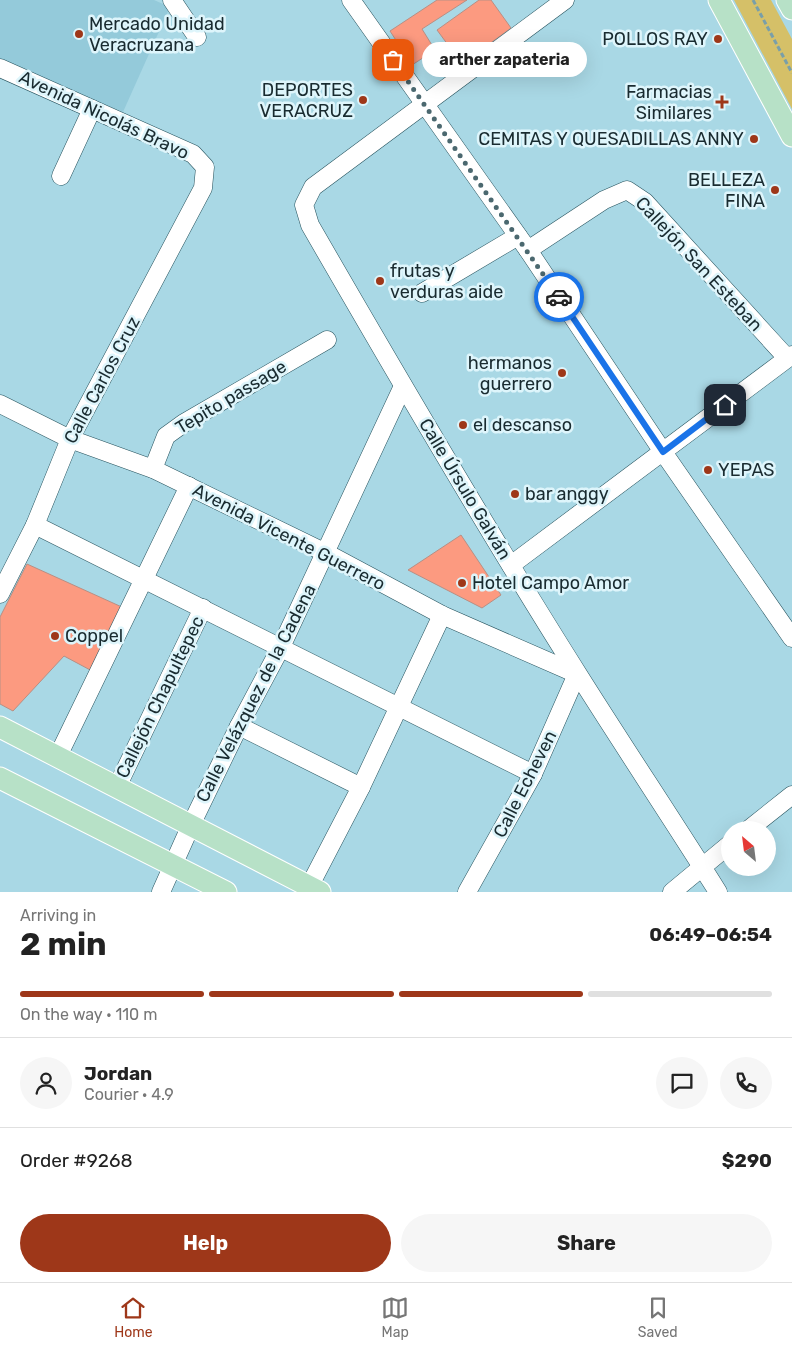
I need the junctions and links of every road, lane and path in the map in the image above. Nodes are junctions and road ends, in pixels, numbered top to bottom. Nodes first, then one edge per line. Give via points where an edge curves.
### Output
1 (172, 0) edge
2 (351, 0) edge
3 (565, 0) edge
4 (718, 0) edge
5 (753, 0) edge
6 (787, 0) edge
7 (792, 9) edge
8 (197, 37) dead end
9 (0, 68) edge
10 (792, 73) edge
11 (425, 104) junction
12 (92, 109) junction
13 (792, 136) edge
14 (205, 167) joint
15 (61, 176) dead end
16 (523, 243) junction
17 (422, 292) dead end
18 (327, 340) dead end
19 (790, 356) edge
20 (403, 386) junction
21 (0, 404) edge
22 (70, 439) junction
23 (663, 452) junction
24 (153, 469) junction
25 (189, 486) junction
26 (35, 524) junction
27 (326, 553) junction
28 (511, 565) junction
29 (144, 578) junction
30 (0, 594) edge
31 (203, 608) junction
32 (442, 615) junction
33 (792, 638) edge
34 (281, 647) junction
35 (577, 674) junction
36 (399, 706) junction
37 (239, 726) junction
38 (0, 727) edge
39 (58, 756) junction
40 (533, 774) junction
41 (0, 778) edge
42 (117, 787) junction
43 (361, 787) junction
44 (792, 796) edge
45 (760, 821) edge
46 (191, 825) junction
47 (721, 851) edge
48 (172, 864) junction
49 (702, 866) junction
50 (314, 889) edge
51 (161, 892) edge
52 (226, 892) edge
53 (467, 892) edge
54 (672, 892) edge
55 (718, 892) edge

1 - 8 street
2 - 11 street
3 - 11 street
4 - 13 main road
5 - 10 path
6 - 7 main road
9 - 12 street, Avenida Nicolás Bravo
11 - 16 street
11 - 20 street, Calle Úrsulo Galván via 313,188 304,205 310,225
12 - 14 street, Avenida Nicolás Bravo via 193,154
12 - 15 street
14 - 22 street, Calle Carlos Cruz via 203,188
16 - 17 street
16 - 19 street, Callejón San Esteban via 627,190 645,202
16 - 23 street
18 - 24 street, Tepito passage via 178,427 166,436
19 - 23 street
20 - 27 street, Calle Velázquez de la Cadena
20 - 28 street, Calle Úrsulo Galván
21 - 22 street, Avenida Vicente Guerrero
22 - 24 street, Avenida Vicente Guerrero
22 - 26 street, Calle Carlos Cruz
23 - 28 street
23 - 33 street
24 - 25 street, Avenida Vicente Guerrero
25 - 27 street, Avenida Vicente Guerrero
25 - 29 street
26 - 29 street
26 - 30 street, Calle Carlos Cruz
27 - 32 street, Avenida Vicente Guerrero
27 - 34 street, Calle Velázquez de la Cadena
28 - 35 street, Calle Úrsulo Galván
29 - 31 street
29 - 39 street
31 - 34 street
31 - 42 street, Callejón Chapultepec
32 - 35 street, Avenida Vicente Guerrero
32 - 36 street
34 - 36 street
34 - 37 street, Calle Velázquez de la Cadena
35 - 40 street, Calle Echeven
35 - 49 street, Calle Úrsulo Galván
36 - 40 street
36 - 43 street
37 - 43 street
37 - 46 street, Calle Velázquez de la Cadena
38 - 39 main road
39 - 42 main road
40 - 53 street, Calle Echeven
41 - 48 main road
42 - 46 main road
43 - 50 street
44 - 45 street
46 - 48 street, Calle Velázquez de la Cadena
46 - 50 main road
47 - 49 street
48 - 51 street, Calle Velázquez de la Cadena
48 - 52 main road
49 - 54 street
49 - 55 street, Calle Úrsulo Galván

